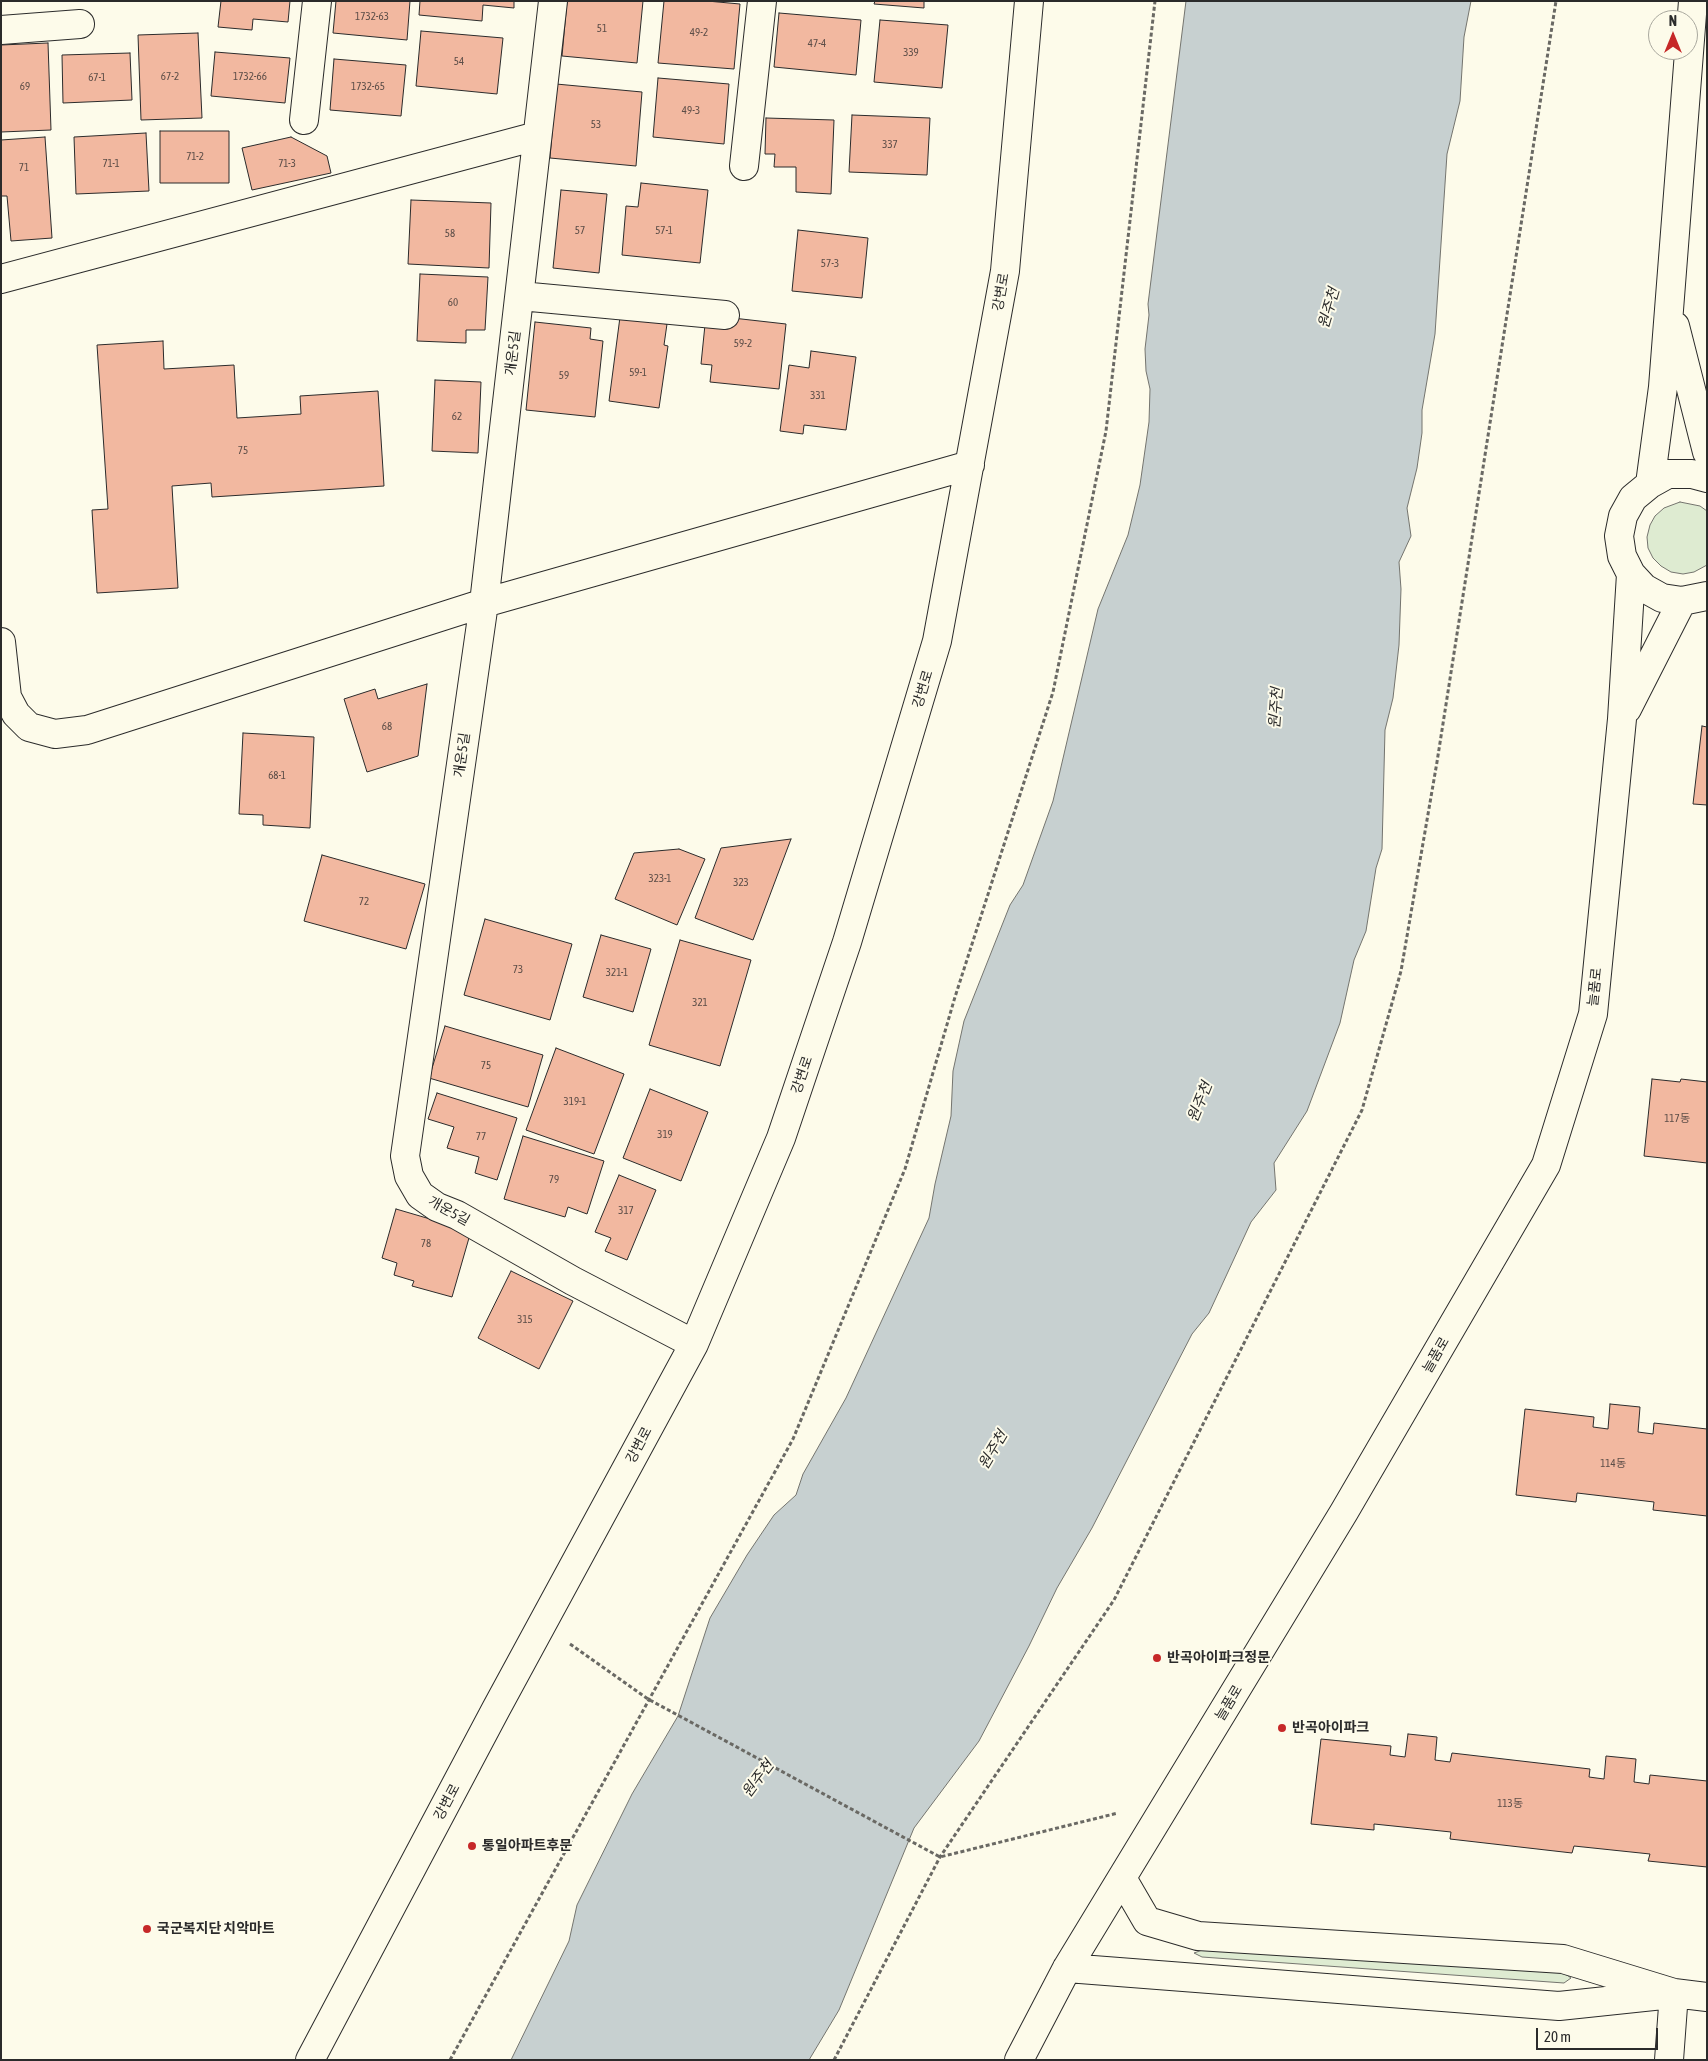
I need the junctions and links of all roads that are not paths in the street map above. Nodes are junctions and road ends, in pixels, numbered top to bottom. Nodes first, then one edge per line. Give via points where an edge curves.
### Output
1 (317, 1) edge
2 (553, 1) edge
3 (762, 1) edge
4 (1028, 1) edge
5 (1694, 1) edge
6 (80, 24) dead end
7 (1, 30) edge
8 (304, 120) dead end
9 (538, 136) junction
10 (744, 166) dead end
11 (1, 279) edge
12 (520, 296) junction
13 (1670, 305) junction
14 (725, 315) dead end
15 (1707, 452) edge
16 (970, 465) junction
17 (1707, 478) edge
18 (1650, 484) junction
19 (1630, 574) junction
20 (1694, 599) edge
21 (484, 603) junction
22 (1, 642) edge
23 (1622, 719) junction
24 (694, 1344) junction
25 (1122, 1878) junction
26 (1067, 1968) junction
27 (1674, 1994) junction
28 (1707, 1997) edge
29 (310, 2060) edge
30 (1019, 2060) edge
31 (1669, 2060) edge

1 - 8 street
2 - 9 street, 개운5길
3 - 10 street
4 - 16 street, 강변로 via 1005,270
5 - 13 street
6 - 7 street
9 - 11 street
9 - 12 street, 개운5길
12 - 14 street
12 - 21 street, 개운5길
13 - 15 street
13 - 18 street
16 - 21 street
16 - 24 street, 강변로 via 937,642 847,942 781,1138
17 - 18 street via 1668,474
18 - 19 street via 1633,498 1623,516 1619,536 1622,556
19 - 20 street via 1644,588 1662,598
19 - 23 street, 늘품로
20 - 23 street
21 - 22 street via 87,730 55,734 29,727 16,714 8,696
21 - 24 street, 개운5길 via 404,1156 409,1176 420,1194 436,1207 457,1215 573,1281
23 - 25 street, 늘품로 via 1592,1014 1546,1165 1344,1512
24 - 29 street, 강변로
25 - 26 street, 늘품로
25 - 27 street via 1147,1922 1198,1936 1563,1960
26 - 27 street via 1559,2006
26 - 30 street, 늘품로
27 - 28 street
27 - 31 street

